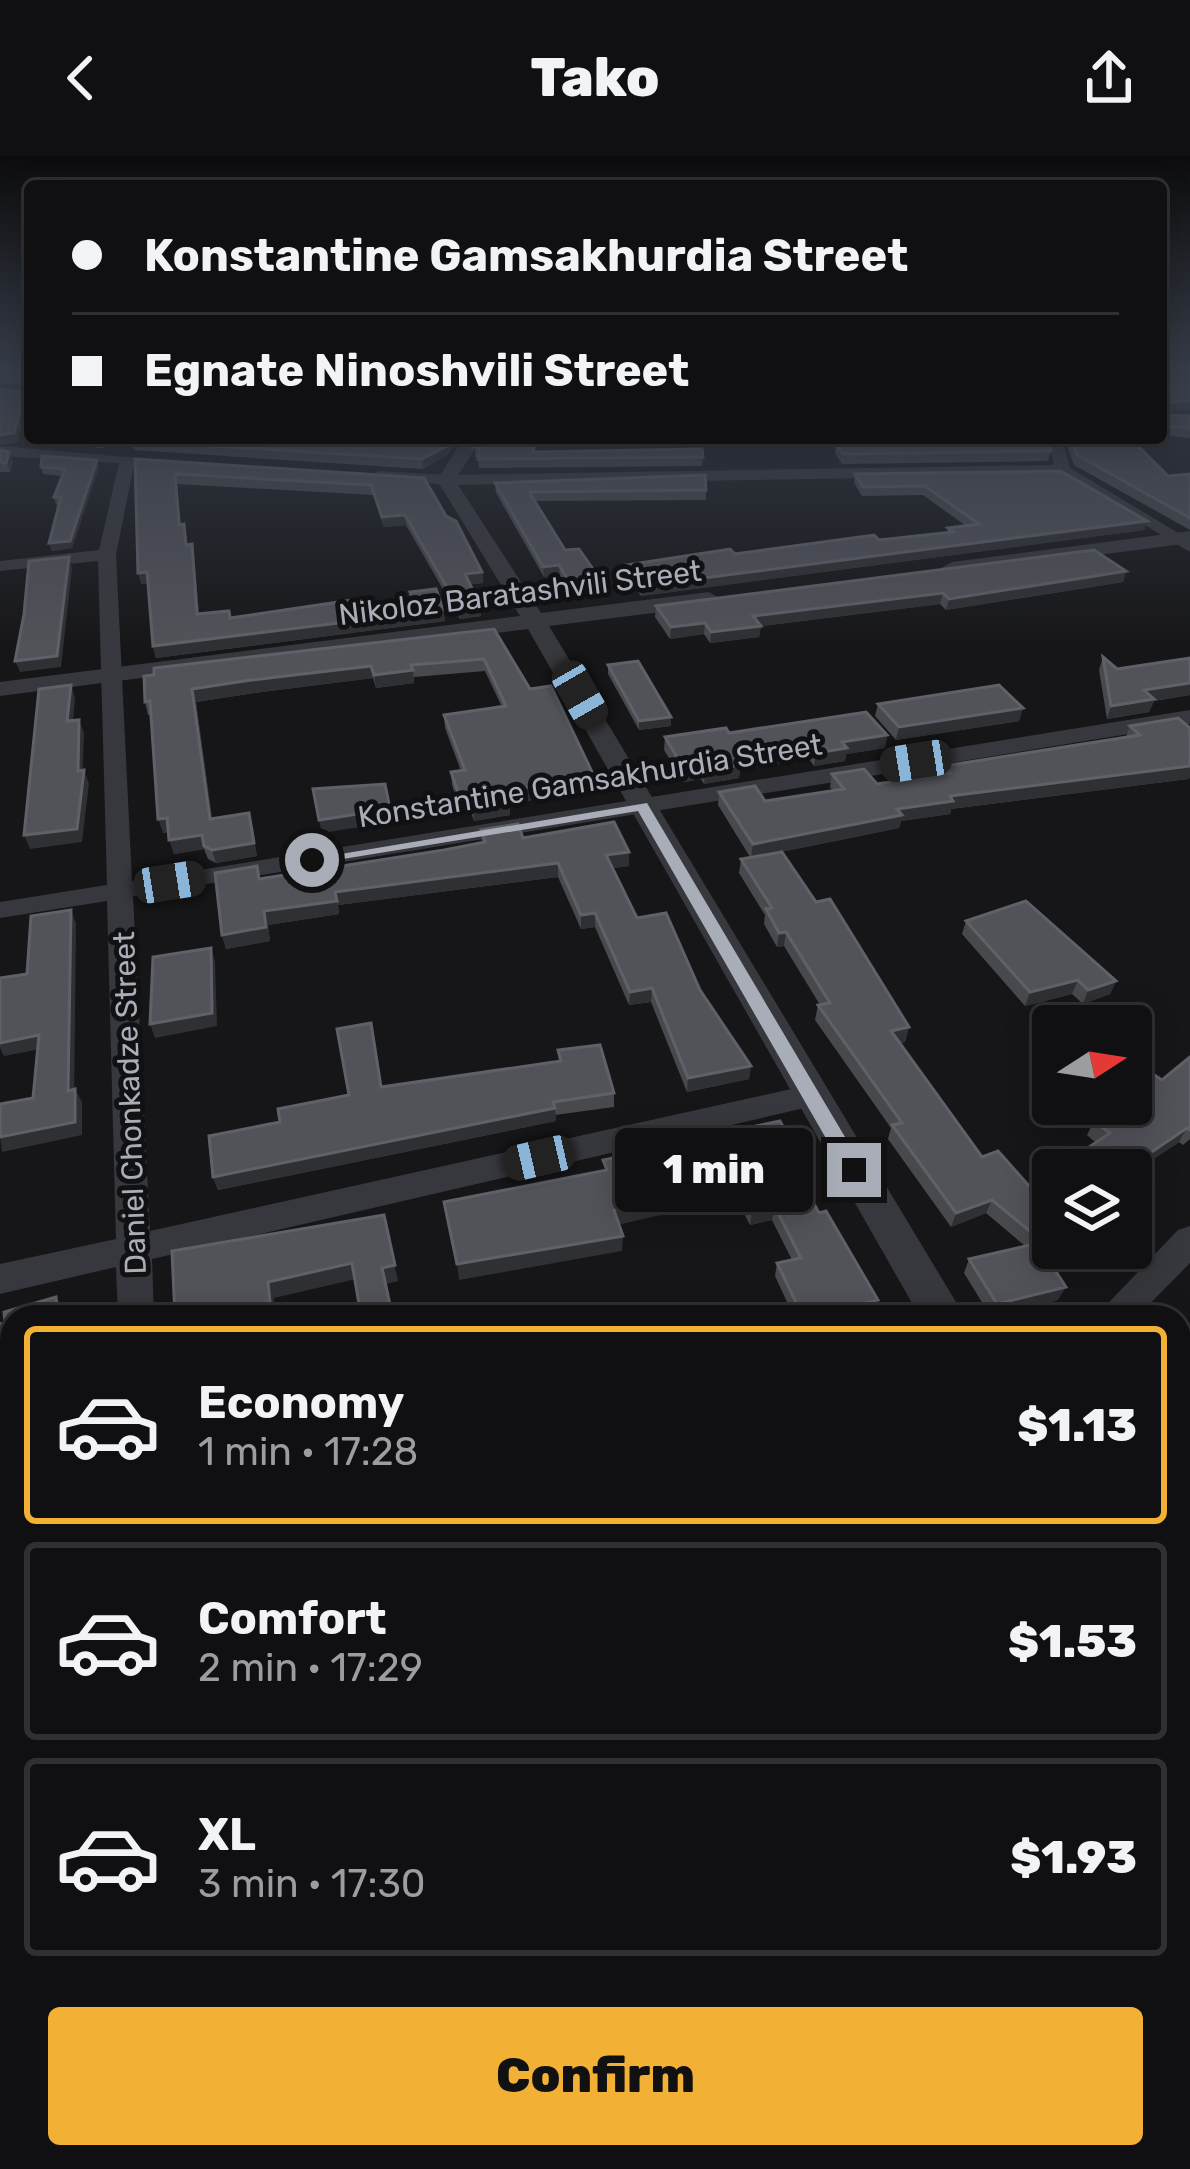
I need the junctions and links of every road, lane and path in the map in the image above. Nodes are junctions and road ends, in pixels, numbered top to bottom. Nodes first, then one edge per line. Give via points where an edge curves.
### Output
1 (127, 461) edge
2 (160, 461) edge
3 (458, 461) edge
4 (1061, 461) edge
5 (196, 463) edge
6 (1063, 470) junction
7 (355, 474) edge
8 (446, 480) junction
9 (1186, 541) edge
10 (107, 555) junction
11 (0, 566) edge
12 (916, 572) edge
13 (727, 597) edge
14 (538, 621) junction
15 (112, 674) junction
16 (0, 689) edge
17 (1190, 717) edge
18 (642, 806) junction
19 (123, 890) junction
20 (0, 910) edge
21 (809, 1096) junction
22 (1190, 1240) edge
23 (134, 1250) junction
24 (0, 1279) edge
25 (136, 1305) edge
26 (936, 1305) edge
27 (1125, 1305) edge

1 - 10 street, Daniel Chonkadze Street
2 - 5 street
3 - 8 street
4 - 6 street
6 - 8 street
6 - 9 street
7 - 8 street
8 - 14 street
9 - 12 street
10 - 11 street
10 - 15 street, Daniel Chonkadze Street
13 - 14 street, Nikoloz Baratashvili Street
14 - 15 street, Nikoloz Baratashvili Street
14 - 18 street
15 - 16 street, Nikoloz Baratashvili Street
15 - 19 street, Daniel Chonkadze Street
17 - 18 street, Konstantine Gamsakhurdia Street
18 - 19 street, Konstantine Gamsakhurdia Street
18 - 21 street
19 - 20 street, Konstantine Gamsakhurdia Street
19 - 23 street, Daniel Chonkadze Street
21 - 23 street
21 - 26 street
22 - 27 street
23 - 24 street
23 - 25 street, Daniel Chonkadze Street

